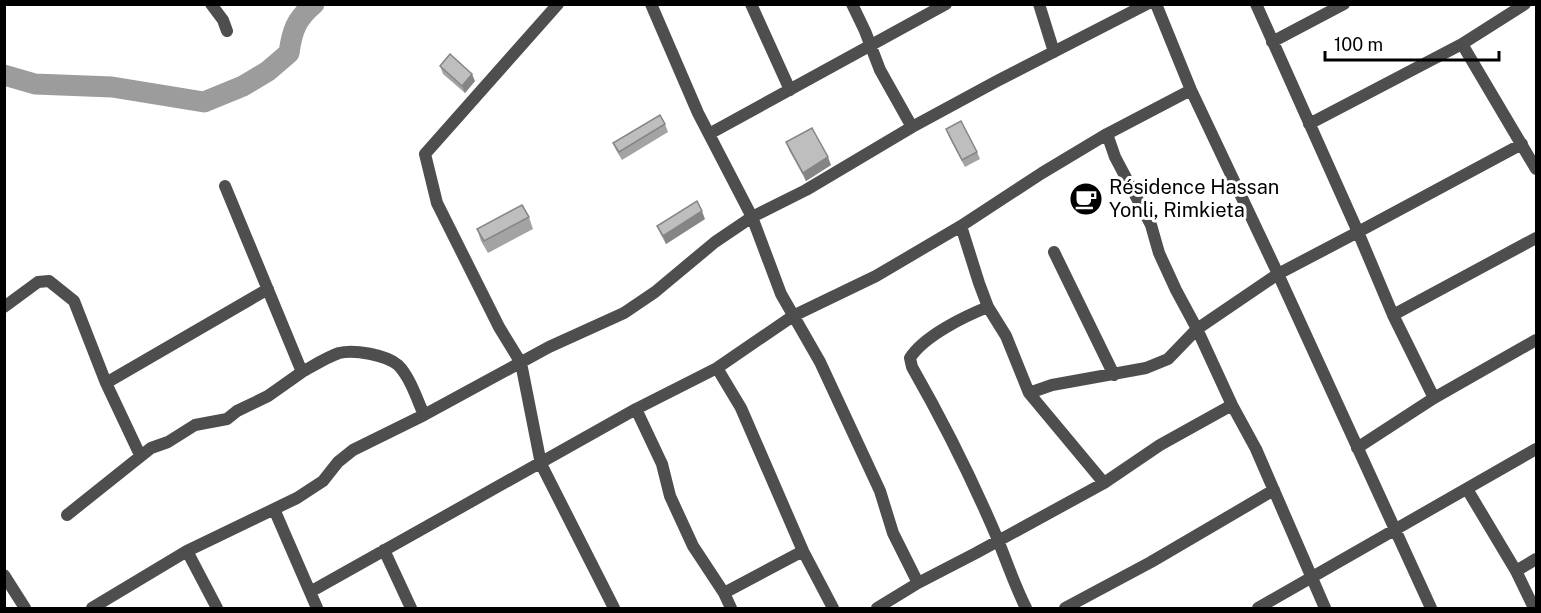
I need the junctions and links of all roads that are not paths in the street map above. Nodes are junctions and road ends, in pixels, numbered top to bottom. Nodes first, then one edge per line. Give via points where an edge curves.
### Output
1 (211, 4) edge
2 (558, 4) edge
3 (651, 4) edge
4 (751, 4) edge
5 (852, 4) edge
6 (946, 4) edge
7 (1039, 4) edge
8 (1147, 4) edge
9 (1156, 4) edge
10 (1256, 4) edge
11 (1344, 4) edge
12 (1525, 4) edge
13 (227, 31) dead end
14 (1272, 42) junction
15 (1462, 44) junction
16 (872, 46) junction
17 (1054, 52) junction
18 (790, 90) junction
19 (1191, 90) junction
20 (1310, 124) junction
21 (912, 127) junction
22 (709, 134) junction
23 (1107, 134) junction
24 (1522, 144) junction
25 (1536, 169) edge
26 (225, 186) dead end
27 (752, 217) junction
28 (961, 226) junction
29 (1358, 232) junction
30 (1536, 238) edge
31 (1054, 252) dead end
32 (1278, 274) junction
33 (268, 289) junction
34 (4, 307) edge
35 (988, 307) junction
36 (1393, 315) junction
37 (794, 316) junction
38 (1197, 329) junction
39 (1536, 340) edge
40 (521, 363) junction
41 (717, 368) junction
42 (302, 372) junction
43 (1114, 375) junction
44 (106, 383) junction
45 (1029, 393) junction
46 (1434, 398) junction
47 (1232, 405) junction
48 (636, 409) junction
49 (424, 415) junction
50 (1357, 448) junction
51 (1536, 449) edge
52 (140, 455) junction
53 (541, 464) junction
54 (1104, 483) junction
55 (1467, 489) junction
56 (1274, 490) junction
57 (274, 510) junction
58 (67, 515) dead end
59 (1395, 531) junction
60 (998, 542) junction
61 (384, 550) junction
62 (187, 551) junction
63 (803, 551) junction
64 (1536, 559) edge
65 (1516, 571) junction
66 (4, 575) edge
67 (1313, 577) junction
68 (918, 583) junction
69 (310, 592) junction
70 (724, 593) junction
71 (112, 596) junction
72 (25, 609) edge
73 (92, 609) edge
74 (118, 609) edge
75 (217, 609) edge
76 (317, 609) edge
77 (411, 609) edge
78 (614, 609) edge
79 (731, 609) edge
80 (833, 609) edge
81 (877, 609) edge
82 (1026, 609) edge
83 (1065, 609) edge
84 (1258, 609) edge
85 (1325, 609) edge
86 (1431, 609) edge
87 (1534, 609) edge

1 - 13 street
2 - 40 street via 424,154 437,202
3 - 22 street
4 - 18 street
5 - 16 street
6 - 16 street
7 - 17 street
8 - 17 street
9 - 19 street
10 - 14 street
11 - 14 street
12 - 15 street
14 - 20 street
15 - 20 street
15 - 24 street
16 - 18 street
16 - 21 street via 880,70
17 - 21 street
18 - 22 street
19 - 23 street
19 - 32 street
20 - 29 street
21 - 27 street
22 - 27 street
23 - 28 street
23 - 38 street
24 - 25 street
24 - 29 street
26 - 33 street
27 - 37 street via 781,294
27 - 40 street via 624,313
28 - 35 street
28 - 37 street via 876,276
29 - 32 street
29 - 36 street
30 - 36 street
31 - 43 street
32 - 38 street
32 - 50 street
33 - 42 street
33 - 44 street
34 - 44 street via 38,282 49,281 63,291 74,301
35 - 45 street via 1006,336
35 - 60 street via 942,330 910,358 948,430
36 - 46 street
37 - 41 street
37 - 68 street via 880,491 893,533
38 - 43 street via 1168,359
38 - 47 street
39 - 46 street
40 - 49 street
40 - 53 street
41 - 48 street
41 - 63 street via 741,408
42 - 49 street via 340,353 383,357 398,365 406,376
42 - 52 street via 227,419 195,425
43 - 45 street via 1052,385
44 - 52 street
45 - 54 street
46 - 50 street
47 - 54 street via 1160,445
47 - 56 street
48 - 53 street
48 - 70 street via 693,546
49 - 57 street via 353,450 323,481
50 - 59 street
51 - 55 street
52 - 58 street
53 - 61 street
53 - 78 street
54 - 60 street
55 - 59 street
55 - 65 street
56 - 67 street
56 - 83 street
57 - 62 street
57 - 69 street
59 - 67 street
59 - 86 street
60 - 68 street
60 - 82 street
61 - 69 street
61 - 77 street
62 - 71 street
62 - 75 street
63 - 70 street
63 - 80 street
64 - 65 street
65 - 87 street
66 - 72 street
67 - 84 street
67 - 85 street
68 - 81 street
69 - 76 street
70 - 79 street
71 - 73 street
71 - 74 street

